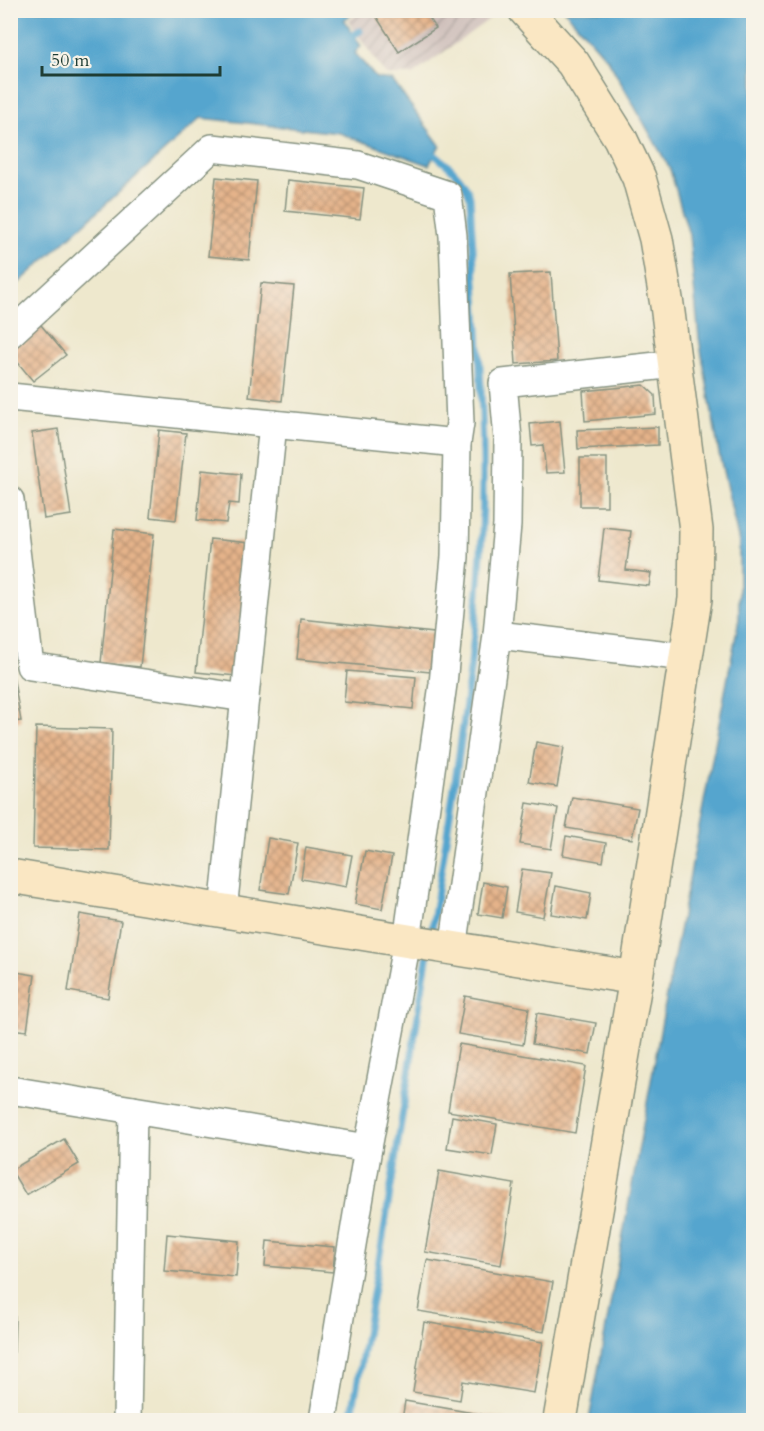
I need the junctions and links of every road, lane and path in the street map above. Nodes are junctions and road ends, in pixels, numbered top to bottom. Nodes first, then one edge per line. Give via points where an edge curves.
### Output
1 (525, 10) edge
2 (10, 334) edge
3 (675, 364) junction
4 (10, 397) edge
5 (273, 424) junction
6 (457, 443) junction
7 (10, 500) edge
8 (497, 635) junction
9 (686, 657) junction
10 (245, 698) junction
11 (10, 876) edge
12 (223, 911) junction
13 (407, 941) junction
14 (453, 949) junction
15 (636, 978) junction
16 (10, 1090) edge
17 (133, 1110) junction
18 (368, 1148) junction
19 (127, 1420) edge
20 (323, 1420) edge
21 (560, 1420) edge

1 - 3 street via 573,63 620,138 639,178 656,239
2 - 6 street via 212,148 358,165 448,195 460,423
3 - 8 street via 504,383 507,525
3 - 9 street via 696,530 695,599
4 - 5 street
5 - 6 street
5 - 10 street
6 - 13 street via 455,557 443,684
7 - 10 street via 30,666
8 - 9 street
8 - 14 street
9 - 15 street
10 - 12 street
11 - 12 street
12 - 13 street
13 - 14 street
13 - 18 street
14 - 15 street
15 - 21 street
16 - 17 street
17 - 18 street
17 - 19 street
18 - 20 street

